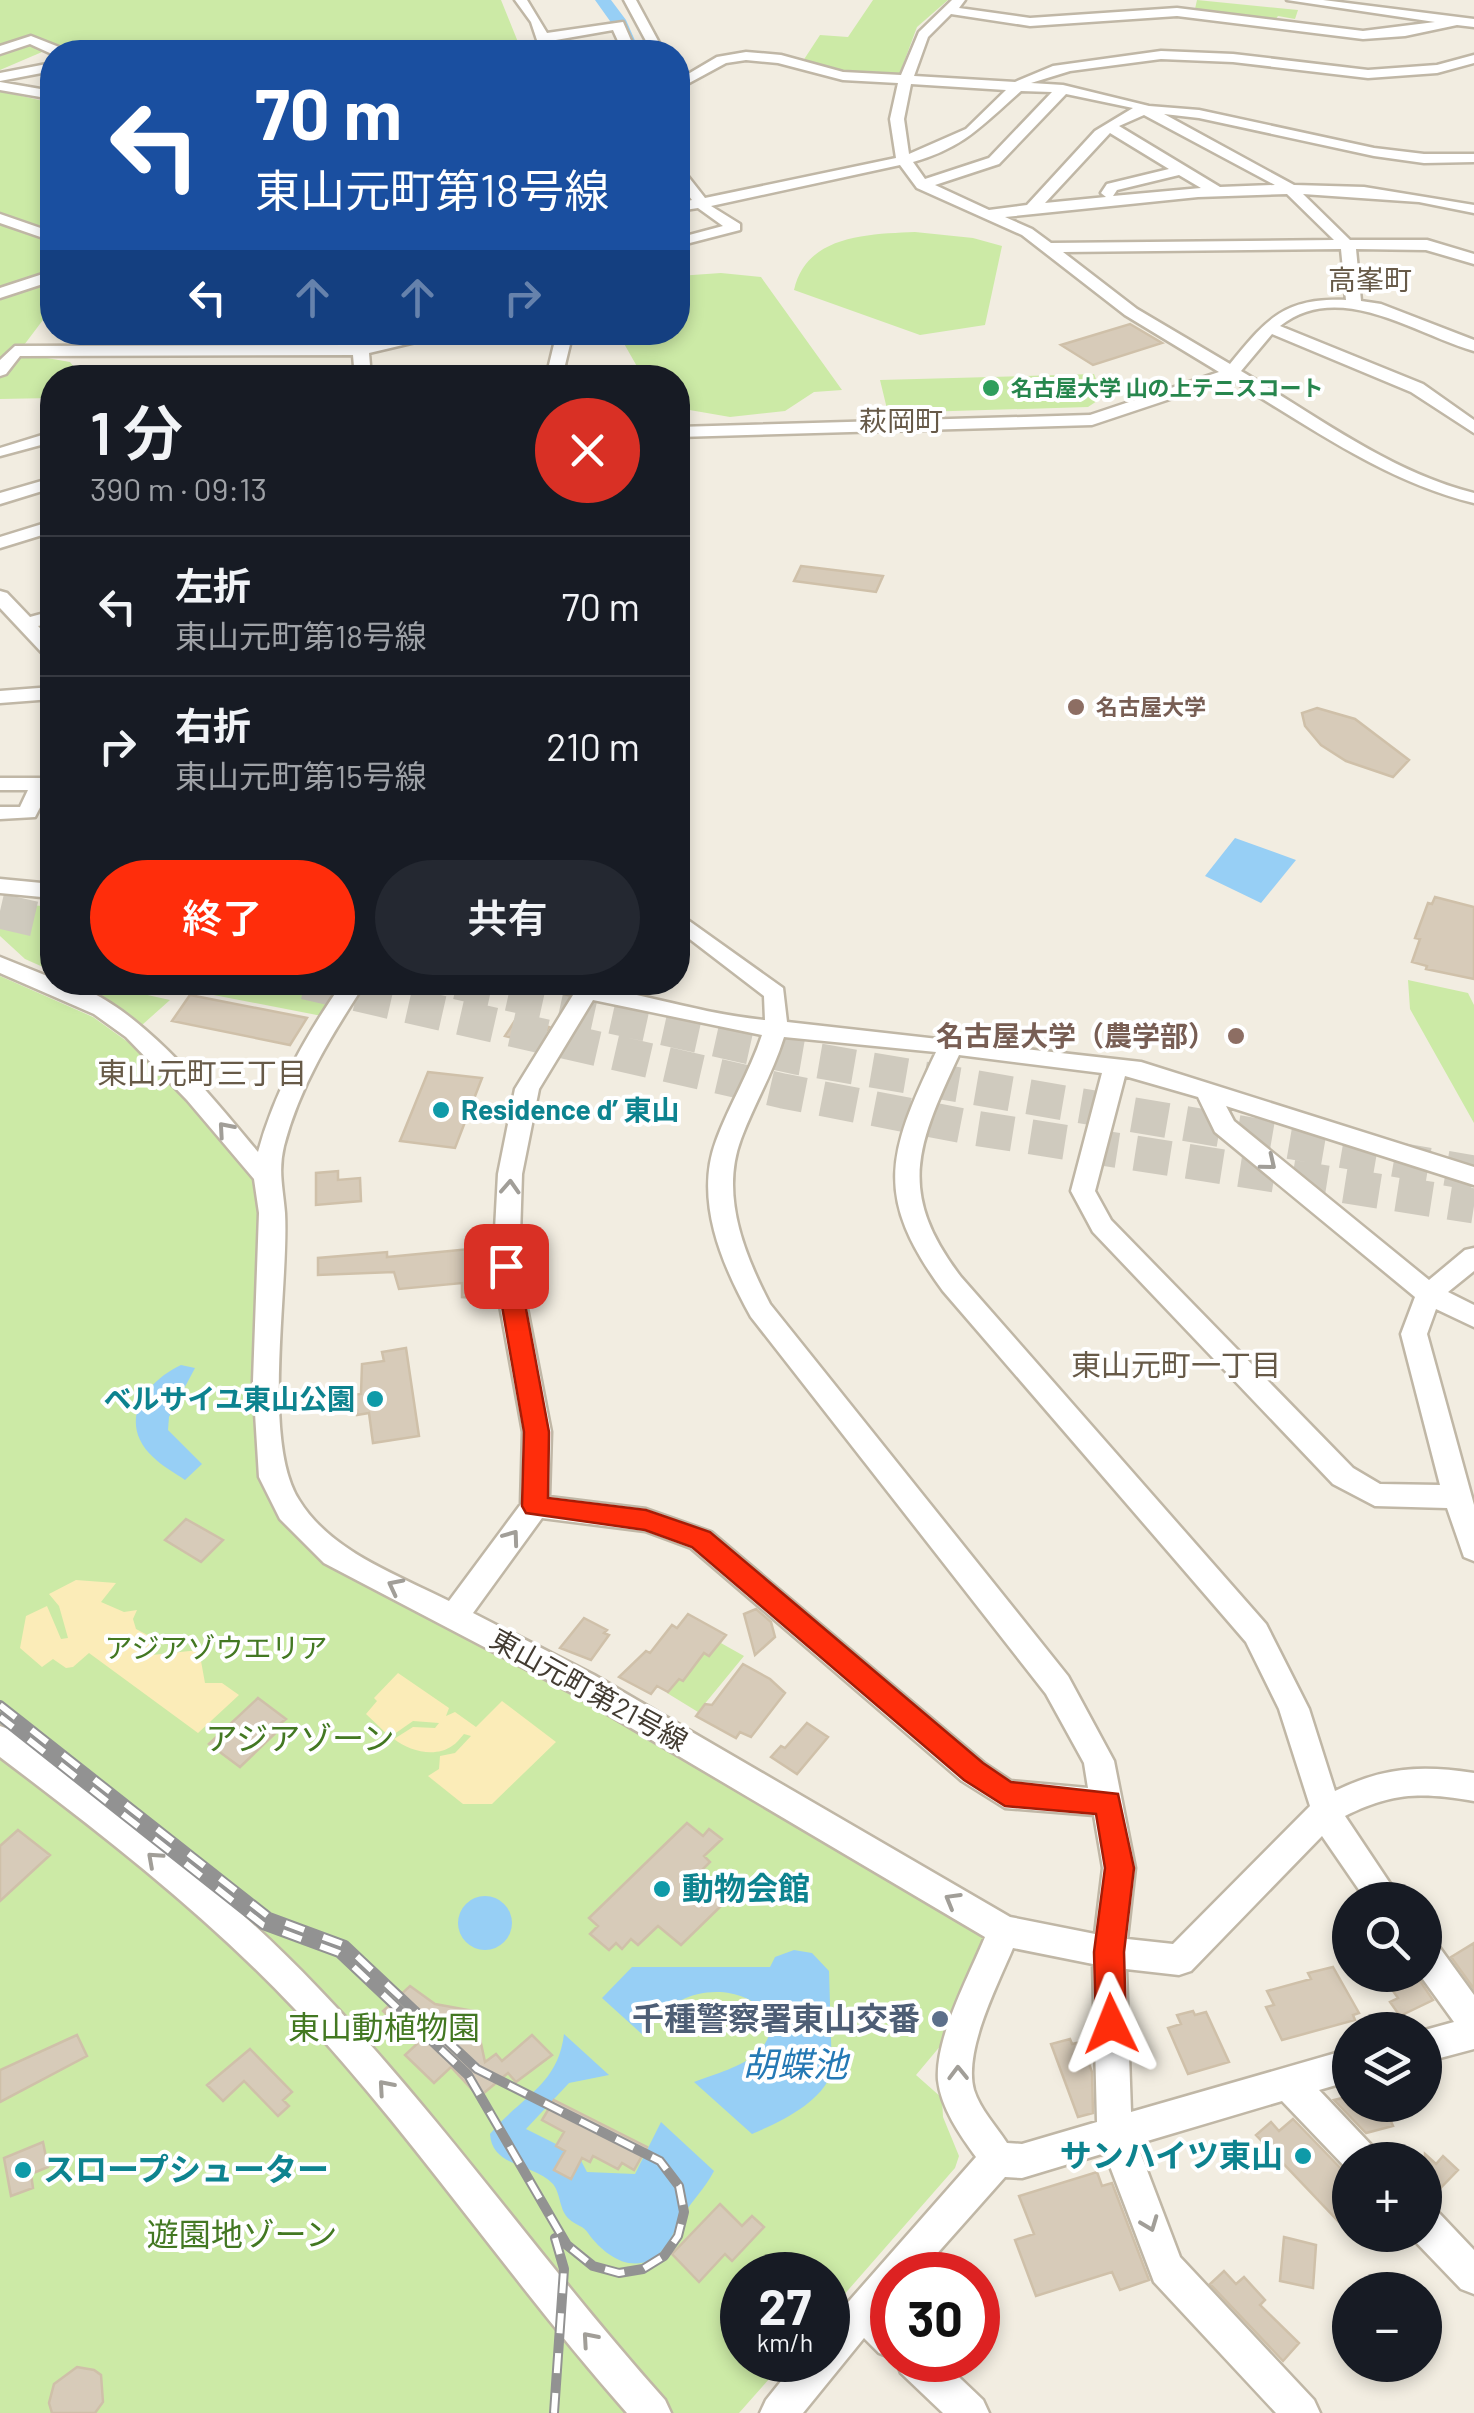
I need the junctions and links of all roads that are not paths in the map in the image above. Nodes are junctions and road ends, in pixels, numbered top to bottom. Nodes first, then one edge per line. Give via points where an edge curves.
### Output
1 (630, 0) edge
2 (1293, 0) edge
3 (525, 2) edge
4 (954, 5) edge
5 (1452, 22) junction
6 (1474, 23) edge
7 (543, 38) joint
8 (624, 40) edge
9 (652, 40) edge
10 (40, 44) edge
11 (0, 50) edge
12 (1474, 59) edge
13 (40, 70) edge
14 (0, 77) edge
15 (690, 78) edge
16 (906, 79) junction
17 (1016, 85) junction
18 (0, 86) edge
19 (1063, 88) junction
20 (40, 93) edge
21 (1155, 111) junction
22 (1111, 127) junction
23 (1474, 158) edge
24 (906, 160) junction
25 (1180, 170) junction
26 (1156, 176) junction
27 (922, 185) junction
28 (1287, 186) junction
29 (690, 189) edge
30 (1216, 192) junction
31 (1184, 194) junction
32 (1114, 201) junction
33 (700, 203) junction
34 (690, 205) edge
35 (1474, 208) edge
36 (1032, 209) junction
37 (982, 214) junction
38 (0, 218) edge
39 (40, 232) edge
40 (690, 239) edge
41 (1348, 246) junction
42 (1051, 248) junction
43 (1474, 259) edge
44 (40, 280) edge
45 (0, 292) edge
46 (1354, 305) junction
47 (1269, 327) junction
48 (222, 345) edge
49 (1474, 346) edge
50 (0, 371) edge
51 (1230, 373) junction
52 (1474, 428) edge
53 (690, 432) edge
54 (40, 440) edge
55 (2, 449) edge
56 (40, 487) edge
57 (1474, 498) edge
58 (0, 499) edge
59 (40, 530) edge
60 (0, 542) edge
61 (0, 597) edge
62 (40, 620) edge
63 (26, 624) junction
64 (40, 639) edge
65 (40, 694) edge
66 (0, 697) edge
67 (0, 784) edge
68 (40, 784) edge
69 (40, 794) edge
70 (0, 813) edge
71 (0, 886) edge
72 (40, 891) edge
73 (690, 929) edge
74 (0, 953) edge
75 (10, 967) edge
76 (40, 981) edge
77 (71, 995) edge
78 (347, 995) edge
79 (585, 995) edge
80 (601, 995) edge
81 (776, 1029) junction
82 (951, 1046) junction
83 (1116, 1066) junction
84 (1207, 1090) junction
85 (1474, 1176) edge
86 (266, 1177) junction
87 (1474, 1257) edge
88 (1429, 1294) junction
89 (1474, 1317) edge
90 (1458, 1498) junction
91 (535, 1506) junction
92 (1474, 1549) edge
93 (455, 1616) junction
94 (0, 1739) edge
95 (1474, 1786) edge
96 (1108, 1802) junction
97 (1327, 1810) junction
98 (1372, 1882) edge
99 (1004, 1931) junction
100 (1109, 1952) junction
101 (1442, 1978) edge
102 (1474, 2022) edge
103 (1474, 2033) edge
104 (1442, 2041) edge
105 (1332, 2071) edge
106 (1287, 2082) junction
107 (1115, 2133) junction
108 (1345, 2142) edge
109 (998, 2159) junction
110 (1442, 2243) edge
111 (915, 2252) edge
112 (1474, 2276) edge
113 (870, 2302) edge
114 (862, 2311) junction
115 (870, 2319) edge
116 (850, 2326) edge
117 (804, 2382) edge
118 (937, 2382) edge
119 (652, 2413) edge
120 (779, 2413) edge
121 (970, 2413) edge
122 (1302, 2413) edge

1 - 9 street
2 - 5 street
3 - 7 street
4 - 5 street via 1030,22 1178,12 1363,35
4 - 16 street via 928,28
5 - 6 street
7 - 8 street via 618,25
10 - 11 street via 31,40
12 - 17 street via 1426,72 1374,75 1174,54 1056,69
13 - 14 street
15 - 16 street via 722,60 746,56 819,72
16 - 17 street
16 - 24 street via 894,128
17 - 19 street
17 - 24 street via 972,132
18 - 20 street
19 - 21 street
19 - 27 street via 994,161
21 - 22 street via 1125,115
21 - 23 street via 1230,118 1396,153
21 - 28 street
22 - 25 street
22 - 36 street
24 - 27 street
24 - 33 street
25 - 26 street
25 - 30 street
26 - 31 street
26 - 32 street via 1107,189
27 - 37 street
28 - 30 street
28 - 35 street
28 - 41 street
29 - 33 street
30 - 31 street
31 - 32 street
32 - 36 street
33 - 34 street
33 - 40 street via 735,227
36 - 37 street
37 - 42 street
38 - 39 street
41 - 42 street
41 - 43 street via 1427,246
41 - 46 street
42 - 51 street via 1132,312
44 - 45 street
46 - 47 street via 1305,306
46 - 49 street
47 - 51 street
47 - 52 street via 1418,388
48 - 50 street via 15,351
51 - 53 street via 1092,420
51 - 57 street via 1391,468
54 - 55 street
56 - 58 street
59 - 60 street
61 - 63 street
62 - 63 street
63 - 64 street
65 - 66 street
67 - 68 street
69 - 70 street via 28,813
71 - 72 street
73 - 81 street via 776,993
74 - 75 street
76 -> 75 street
86 -> 77 street via 134,1032
78 - 86 street, 東山元町第21号線 via 288,1100 270,1144
91 -> 79 street via 536,1432 506,1266 510,1174 527,1089
80 - 81 street
81 - 82 street
81 - 96 street via 721,1166 737,1265 760,1310 1057,1686 1099,1761
82 - 83 street
82 - 97 street via 904,1166 922,1242 1256,1633 1294,1709
83 - 84 street
83 - 90 street via 1083,1192 1102,1226 1343,1476 1375,1495
84 - 85 street
84 -> 88 street via 1224,1126
93 -> 86 street, 東山元町第21号線 via 334,1555 290,1511 273,1477 272,1213
87 - 88 street
88 - 89 street
88 - 90 street via 1414,1334
90 - 92 street
93 -> 91 street
91 - 96 street via 646,1520 701,1540 1005,1794
99 -> 93 street, 東山元町第21号線
119 -> 94 street via 532,2273 431,2140 306,1998 121,1830
95 - 97 street via 1424,1778 1361,1793
96 - 100 street via 1119,1868
97 - 98 street
97 - 100 street, 東山元町第21号線 via 1180,1960
99 - 100 street, 東山元町第21号線
109 -> 99 street via 966,2112 954,2076
100 - 107 street
101 - 102 street
103 - 104 street
105 - 106 street
106 - 107 street
106 - 108 street
107 - 109 street via 1022,2161
107 -> 122 street via 1167,2268
109 - 111 street
110 - 112 street
113 - 114 street
114 - 115 street
114 - 116 street
117 - 120 street
118 - 121 street

